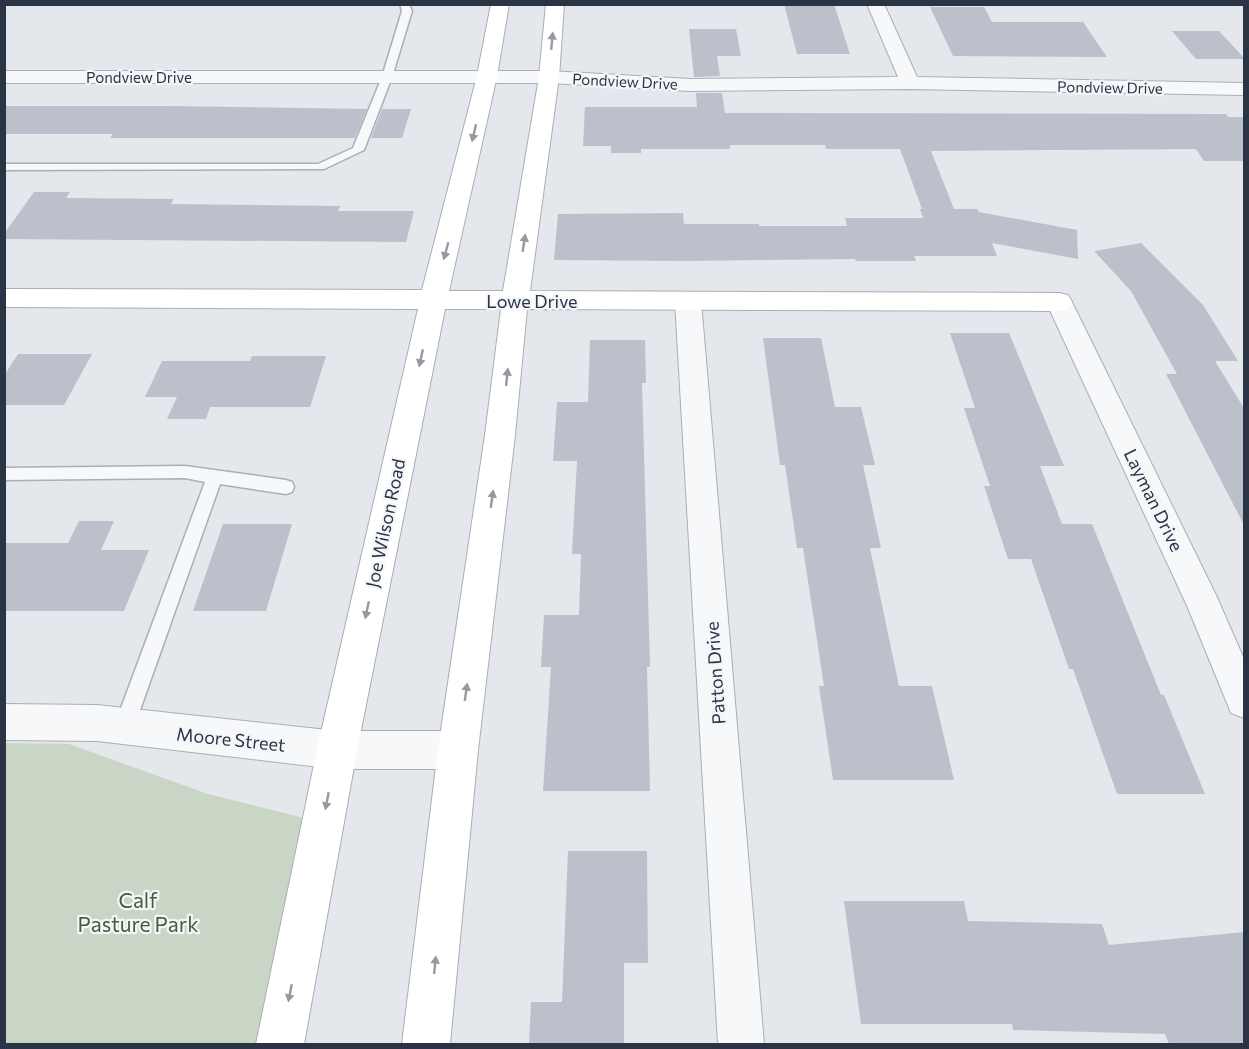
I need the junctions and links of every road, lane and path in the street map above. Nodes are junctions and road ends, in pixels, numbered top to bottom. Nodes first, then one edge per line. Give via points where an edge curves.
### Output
1 (404, 4) edge
2 (500, 4) edge
3 (555, 4) edge
4 (875, 4) edge
5 (487, 76) junction
6 (4, 77) edge
7 (387, 77) junction
8 (549, 77) junction
9 (910, 83) junction
10 (1245, 89) edge
11 (4, 167) edge
12 (4, 298) edge
13 (433, 301) junction
14 (515, 301) junction
15 (688, 301) junction
16 (1059, 302) joint
17 (4, 474) edge
18 (215, 477) junction
19 (286, 487) dead end
20 (1245, 700) edge
21 (4, 722) edge
22 (124, 727) junction
23 (337, 750) junction
24 (458, 750) junction
25 (280, 1044) edge
26 (426, 1044) edge
27 (741, 1044) edge

1 - 7 lane via 407,11
2 - 5 main road, Joe Wilson Road
8 -> 3 main road
4 - 9 street
5 - 7 street, Pondview Drive
5 - 8 street, Pondview Drive
5 -> 13 main road, Joe Wilson Road
6 - 7 street, Pondview Drive
7 - 11 lane via 358,150 320,167
8 - 9 street, Pondview Drive via 690,84
14 -> 8 main road
9 - 10 street, Pondview Drive
12 - 13 main road, Lowe Drive
13 - 14 main road, Lowe Drive
13 -> 23 main road, Joe Wilson Road
14 - 15 main road, Lowe Drive
24 -> 14 main road
15 - 16 main road, Lowe Drive
15 - 27 street, Patton Drive
16 - 20 street, Layman Drive
17 - 18 lane via 185,472
18 - 19 lane
18 - 22 lane
21 - 22 street, Moore Street
22 - 23 street, Moore Street
23 - 24 street, Moore Street
23 -> 25 main road, Joe Wilson Road
26 -> 24 main road

